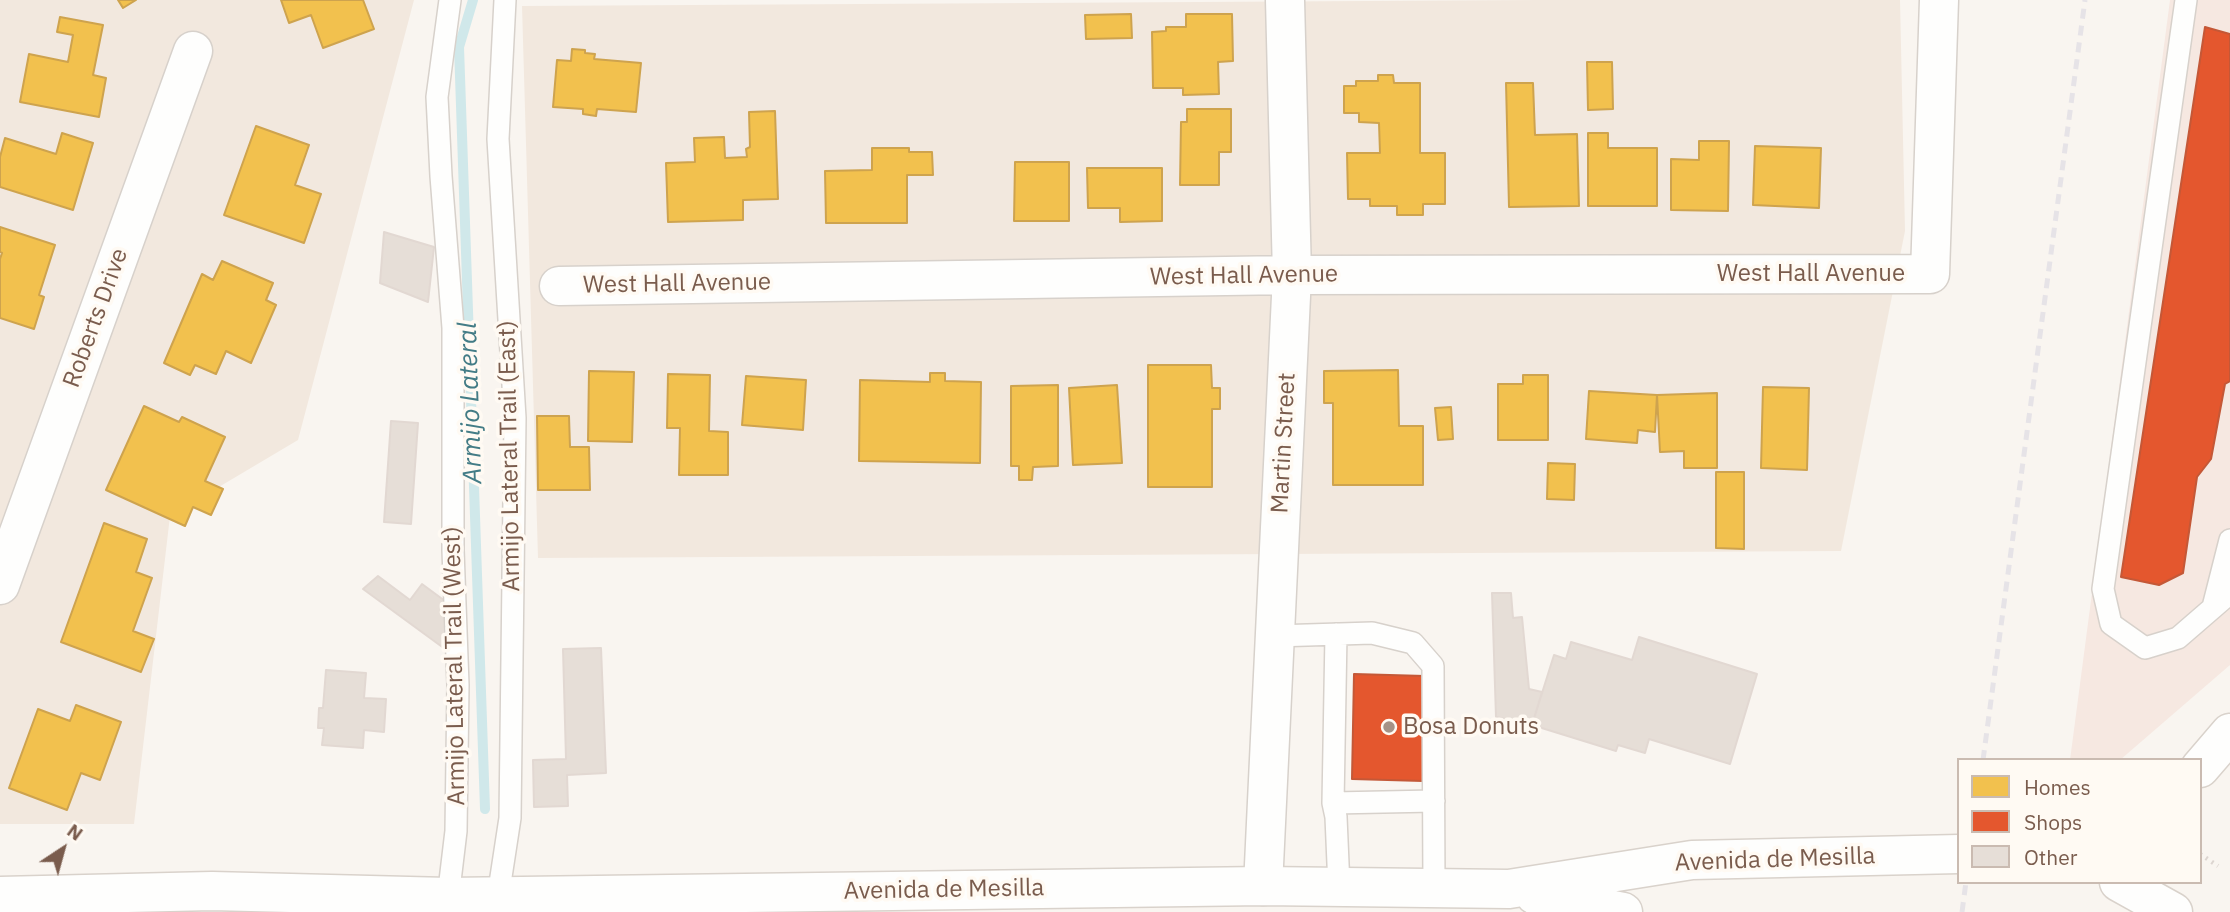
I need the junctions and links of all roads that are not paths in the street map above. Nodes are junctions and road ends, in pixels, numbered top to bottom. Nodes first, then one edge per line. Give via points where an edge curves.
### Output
1 (450, 0) edge
2 (505, 0) edge
3 (1284, 0) edge
4 (1939, 0) edge
5 (2186, 0) edge
6 (192, 51) dead end
7 (1292, 275) junction
8 (559, 286) dead end
9 (2230, 540) edge
10 (0, 585) edge
11 (2230, 593) edge
12 (2213, 607) junction
13 (1336, 634) junction
14 (1275, 636) junction
15 (2230, 733) edge
16 (2202, 766) edge
17 (1434, 801) junction
18 (1333, 803) junction
19 (1957, 854) edge
20 (1262, 886) junction
21 (1339, 887) junction
22 (1434, 888) junction
23 (2123, 891) edge
24 (0, 896) edge
25 (1498, 897) edge
26 (211, 901) edge
27 (447, 904) edge
28 (496, 904) edge
29 (1623, 912) edge
30 (2173, 912) edge

1 - 27 lane, Armijo Lateral Trail (West) via 437,97 453,328 458,685 456,831
2 - 28 lane, Armijo Lateral Trail (East) via 498,139 515,418 510,818
3 - 7 street, Martin Street
4 - 7 street, West Hall Avenue via 1930,274
5 - 12 lane via 2103,589 2111,624 2145,648 2178,638
6 - 10 street, Roberts Drive
7 - 8 street, West Hall Avenue
7 - 14 street, Martin Street
9 - 12 lane
11 - 12 lane
13 - 14 lane
13 - 17 lane via 1372,633 1413,643 1433,666
13 - 18 lane
14 - 20 street, Martin Street
15 - 16 street
17 - 18 lane
17 - 22 lane
18 - 21 lane
19 - 25 street, Avenida de Mesilla via 1692,860
20 - 21 street, Avenida de Mesilla
20 - 28 street, Avenida de Mesilla
21 - 22 street, Avenida de Mesilla
22 - 25 street, Avenida de Mesilla
23 - 30 street
24 - 26 street, Avenida de Mesilla
25 - 29 street, Avenida de Mesilla
26 - 27 street, Avenida de Mesilla
27 - 28 street, Avenida de Mesilla

